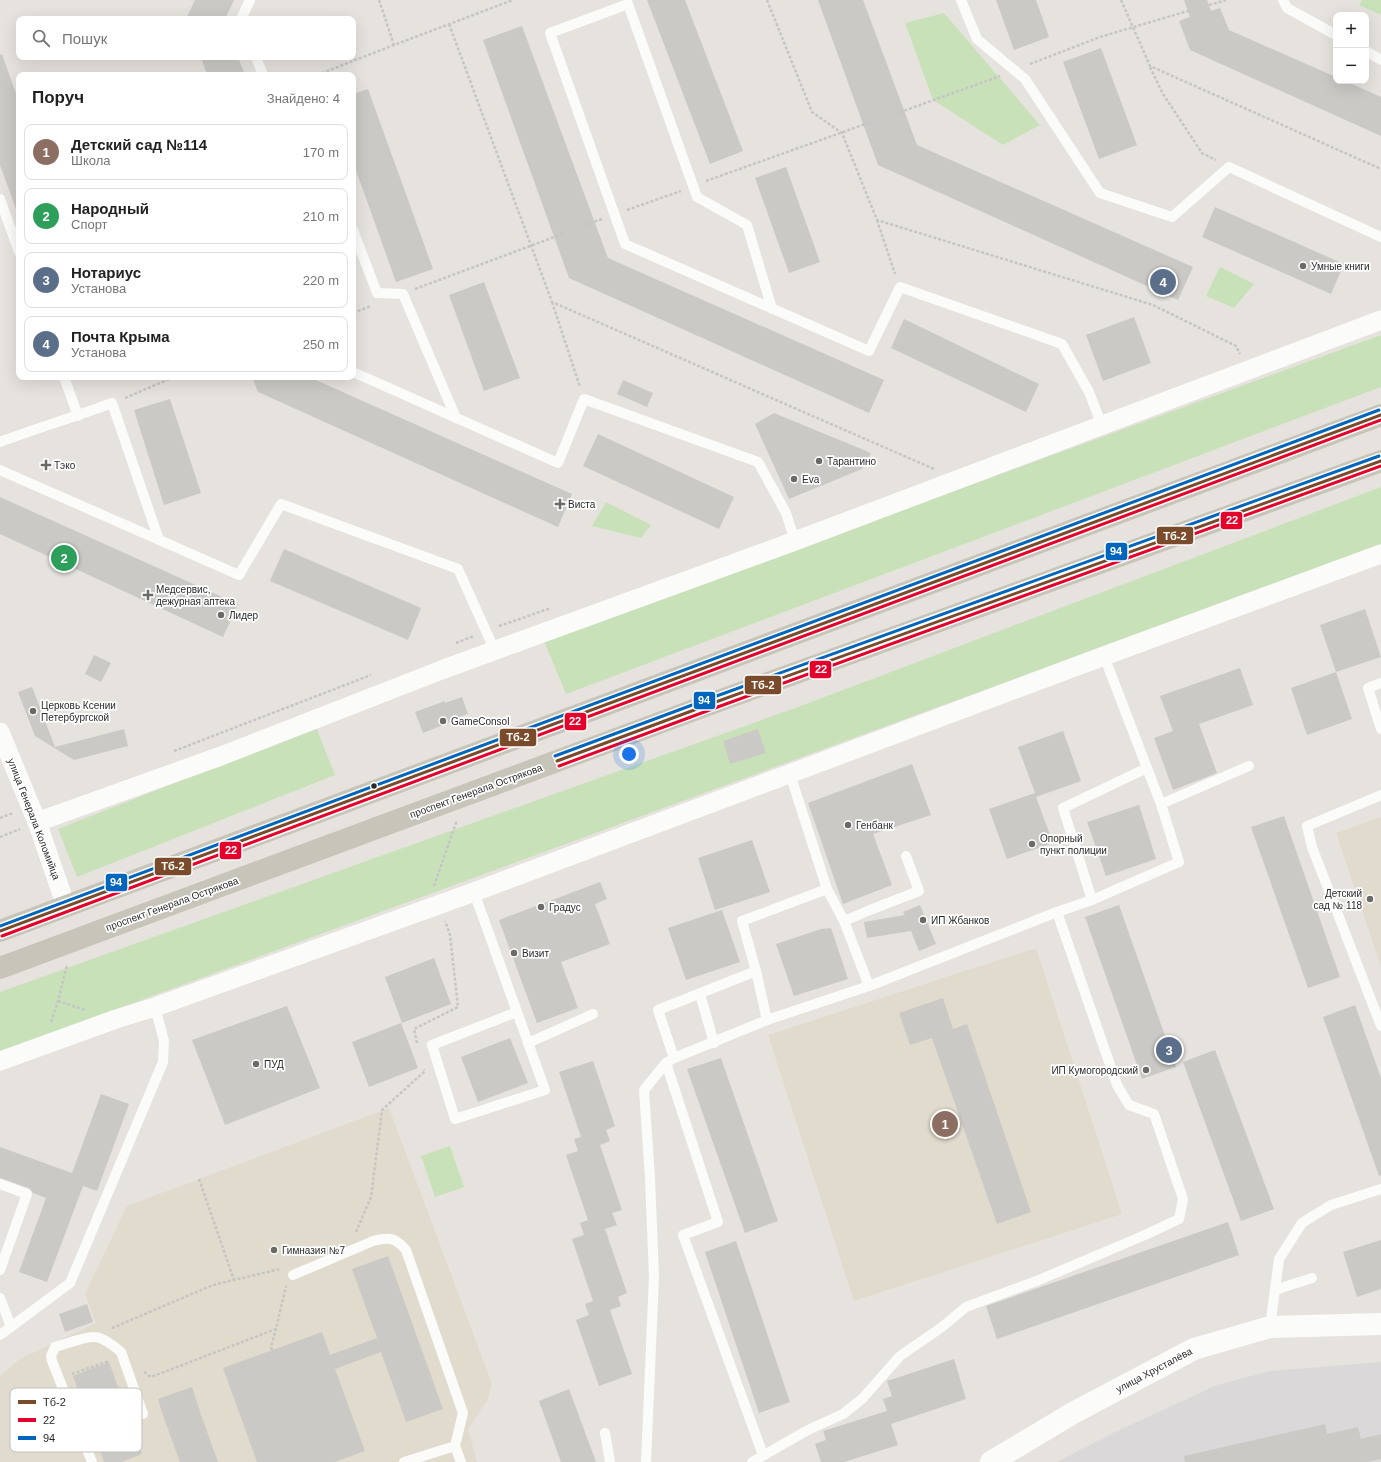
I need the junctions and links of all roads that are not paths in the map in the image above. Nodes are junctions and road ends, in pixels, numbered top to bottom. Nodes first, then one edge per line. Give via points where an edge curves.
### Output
1 (250, 0) edge
2 (961, 0) edge
3 (1283, 0) edge
4 (242, 16) edge
5 (1333, 33) edge
6 (1369, 54) edge
7 (257, 60) edge
8 (1381, 60) edge
9 (261, 72) edge
10 (0, 199) edge
11 (356, 238) edge
12 (1381, 238) edge
13 (16, 244) edge
14 (772, 309) junction
15 (1381, 320) edge
16 (356, 373) edge
17 (65, 380) edge
18 (1381, 415) edge
19 (78, 416) junction
20 (456, 418) junction
21 (1102, 426) junction
22 (0, 442) edge
23 (1381, 461) edge
24 (0, 470) edge
25 (158, 540) junction
26 (795, 541) junction
27 (1381, 554) edge
28 (495, 651) junction
29 (1104, 656) junction
30 (1381, 683) edge
31 (1381, 729) edge
32 (0, 732) edge
33 (1248, 766) dead end
34 (1147, 768) junction
35 (790, 774) junction
36 (1381, 795) edge
37 (1161, 804) junction
38 (37, 822) junction
39 (906, 856) dead end
40 (827, 889) junction
41 (474, 892) junction
42 (1092, 900) junction
43 (66, 906) junction
44 (1057, 912) junction
45 (844, 921) junction
46 (0, 931) edge
47 (0, 968) edge
48 (756, 971) junction
49 (869, 986) junction
50 (700, 994) junction
51 (154, 1007) junction
52 (517, 1012) junction
53 (593, 1014) dead end
54 (767, 1020) junction
55 (1381, 1026) edge
56 (714, 1042) junction
57 (528, 1043) junction
58 (670, 1060) junction
59 (0, 1061) edge
60 (0, 1184) edge
61 (1381, 1189) edge
62 (1, 1264) edge
63 (1312, 1278) dead end
64 (290, 1279) road end
65 (1275, 1290) junction
66 (0, 1298) edge
67 (1381, 1324) edge
68 (11, 1327) junction
69 (1270, 1327) junction
70 (0, 1335) edge
71 (62, 1388) edge
72 (134, 1388) edge
73 (605, 1433) dead end
74 (455, 1446) junction
75 (88, 1452) edge
76 (763, 1455) junction
77 (92, 1462) edge
78 (404, 1462) edge
79 (461, 1462) edge
80 (610, 1462) edge
81 (646, 1462) edge
82 (752, 1462) edge
83 (991, 1462) edge

1 - 4 lane
2 - 12 lane via 977,39 1025,79 1100,193 1172,217 1229,167
3 - 5 lane via 1287,8
6 - 8 lane
7 - 9 lane
10 - 13 lane
11 - 20 lane via 377,294 403,294
14 - 14 lane via 625,244 550,33 628,4 697,197 746,225
14 - 21 lane via 869,352 900,288 1062,344 1089,392
15 - 21 street
16 - 20 lane
17 - 19 lane
18 - 43 main road
19 - 22 lane
19 - 25 lane via 112,403
20 - 26 lane via 558,463 584,398 758,462 786,513
21 - 26 street
23 - 47 main road, проспект Генерала Острякова via 713,703
24 - 25 lane
25 - 28 lane via 239,575 281,504 458,569
26 - 28 street
27 - 29 street
28 - 38 street via 221,756
29 - 34 lane
29 - 35 street
30 - 31 lane via 1368,688
32 - 38 street, улица Генерала Коломийца
33 - 37 lane
34 - 37 lane
34 - 42 lane via 1063,808
35 - 40 lane
35 - 41 street
36 - 55 lane via 1307,826 1312,847
37 - 42 lane via 1178,862
38 - 43 street, улица Генерала Коломийца
39 - 45 lane via 919,891
40 - 45 lane
40 - 48 lane via 742,921
41 - 51 street
41 - 52 lane
42 - 44 lane
43 - 46 main road
44 - 49 lane
44 - 76 lane via 1117,1085 1129,1105 1154,1114 1184,1199 1179,1219 1039,1280 966,1307 900,1356 862,1398 843,1414
45 - 49 lane
48 - 50 lane
48 - 54 lane
49 - 54 lane
50 - 56 lane
50 - 58 lane via 658,1010
51 - 59 street
51 - 68 lane via 164,1041 163,1062 70,1283
52 - 57 lane
52 - 57 lane via 432,1045 455,1119 545,1090
53 - 57 lane
54 - 56 lane
56 - 58 lane
58 - 76 lane via 718,1222 683,1235
58 - 81 lane via 644,1090 654,1276
60 - 62 lane via 27,1194
61 - 65 lane via 1331,1205 1302,1223 1279,1259
63 - 65 lane
64 - 74 lane via 373,1241 385,1238 398,1240 406,1250 463,1413
65 - 69 lane
66 - 68 lane
67 - 69 main road, улица Хрусталёва
68 - 70 lane
69 - 83 main road, улица Хрусталёва via 1194,1349 1073,1413
71 - 72 lane via 51,1356 52,1350 93,1336 121,1352
73 - 80 lane
74 - 78 lane
74 - 79 lane
75 - 77 lane
76 - 82 lane

